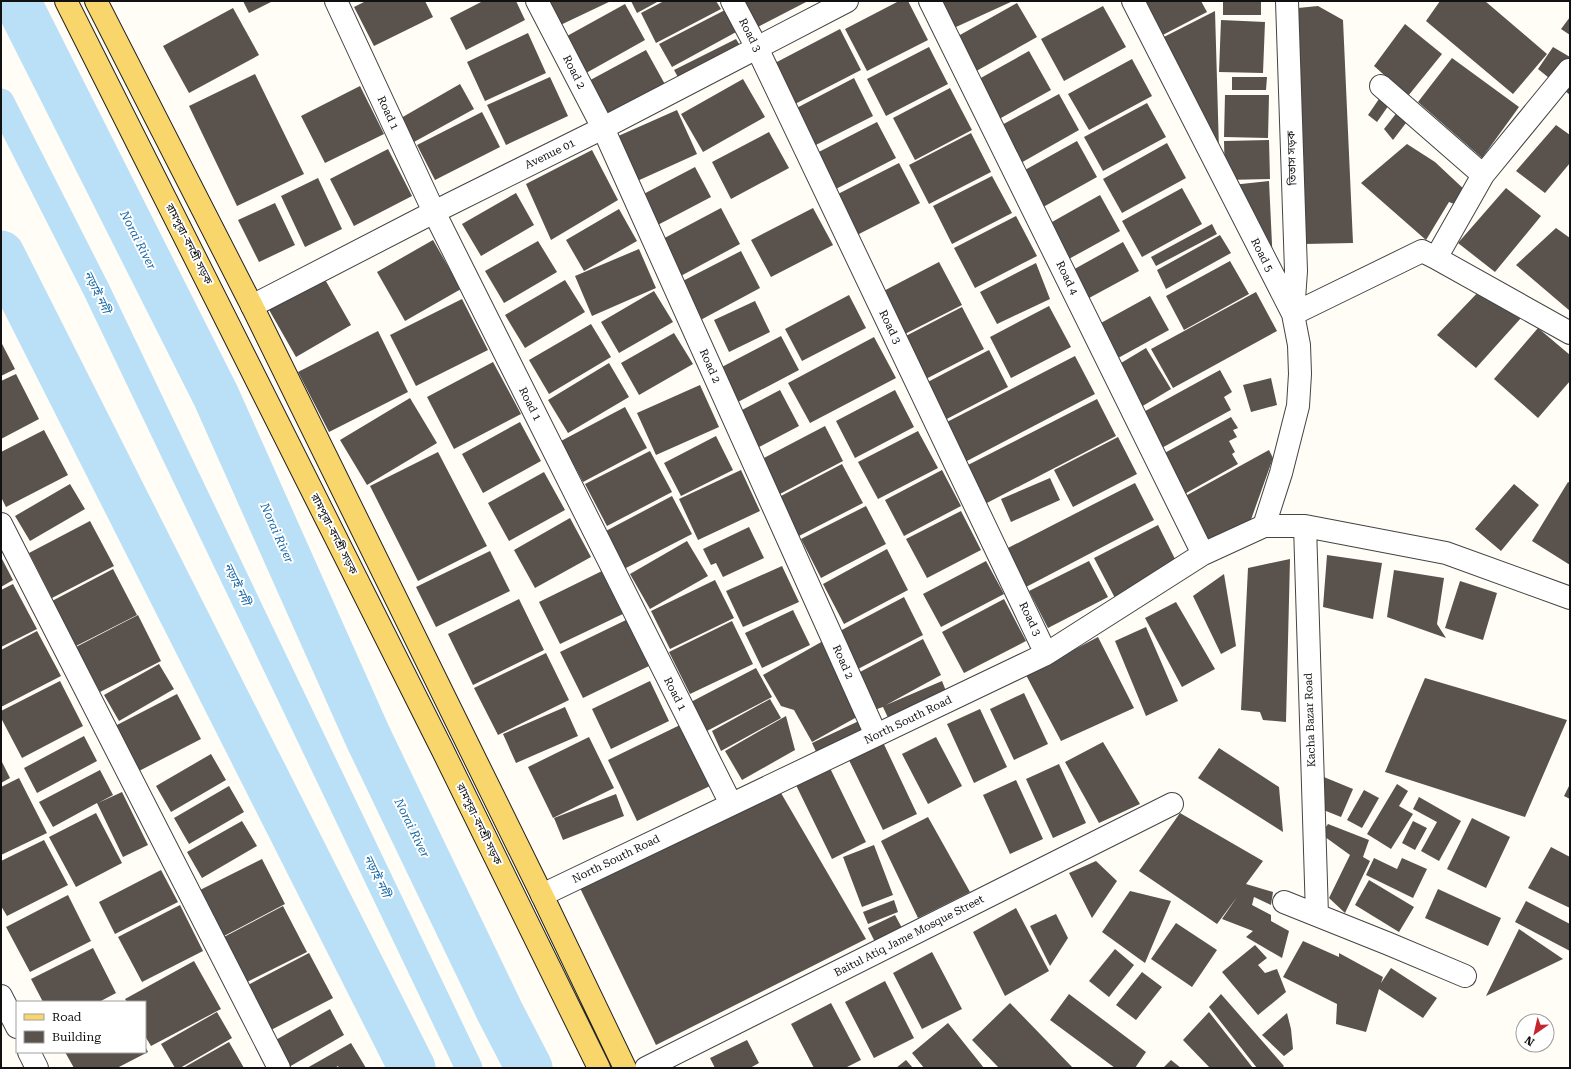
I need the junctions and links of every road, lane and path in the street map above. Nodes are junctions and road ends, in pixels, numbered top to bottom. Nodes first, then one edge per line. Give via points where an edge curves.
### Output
1 (66, 1) edge
2 (96, 1) edge
3 (336, 1) edge
4 (537, 1) edge
5 (732, 1) edge
6 (846, 1) edge
7 (930, 1) edge
8 (1133, 1) edge
9 (1287, 1) edge
10 (757, 48) junction
11 (1569, 70) dead end
12 (1381, 86) dead end
13 (603, 128) junction
14 (1482, 175) junction
15 (434, 212) junction
16 (1436, 258) junction
17 (252, 306) junction
18 (1293, 314) junction
19 (1570, 332) edge
20 (1, 525) edge
21 (1264, 526) junction
22 (1305, 526) junction
23 (1203, 554) junction
24 (1570, 598) edge
25 (1046, 654) junction
26 (876, 735) junction
27 (731, 804) junction
28 (1172, 804) dead end
29 (542, 895) junction
30 (1284, 902) dead end
31 (1317, 915) junction
32 (1465, 976) dead end
33 (1, 996) edge
34 (16, 1026) edge
35 (30, 1053) edge
36 (37, 1068) edge
37 (279, 1068) edge
38 (599, 1068) edge
39 (625, 1068) edge
40 (646, 1068) edge

1 - 38 main road, রামপুরা-বনশ্রী সড়ক via 435,734
2 - 17 main road
3 - 15 street, Road 1
4 - 13 street, Road 2
5 - 10 street, Road 3
6 - 10 street, Avenue 01
7 - 23 street, Road 4
8 - 18 street, Road 5
9 - 18 street, তিতাস সড়ক via 1296,271
10 - 13 street, Avenue 01
10 - 25 street, Road 3
11 - 14 street
12 - 14 street
13 - 15 street, Avenue 01
13 - 26 street, Road 2
14 - 16 street
15 - 17 street, Avenue 01
15 - 27 street, Road 1
16 - 18 street via 1422,251
16 - 19 street
17 - 29 main road
18 - 21 street, Road 5 via 1299,345 1298,406
20 - 37 street
21 - 22 street
21 - 23 street, North South Road
22 - 24 street via 1446,553
22 - 31 street, Kacha Bazar Road
23 - 25 street, North South Road
25 - 26 street, North South Road
26 - 27 street, North South Road
27 - 29 street, North South Road
28 - 40 street, Baitul Atiq Jame Mosque Street
29 - 39 main road
30 - 31 street
31 - 32 street
33 - 34 street
35 - 36 street

